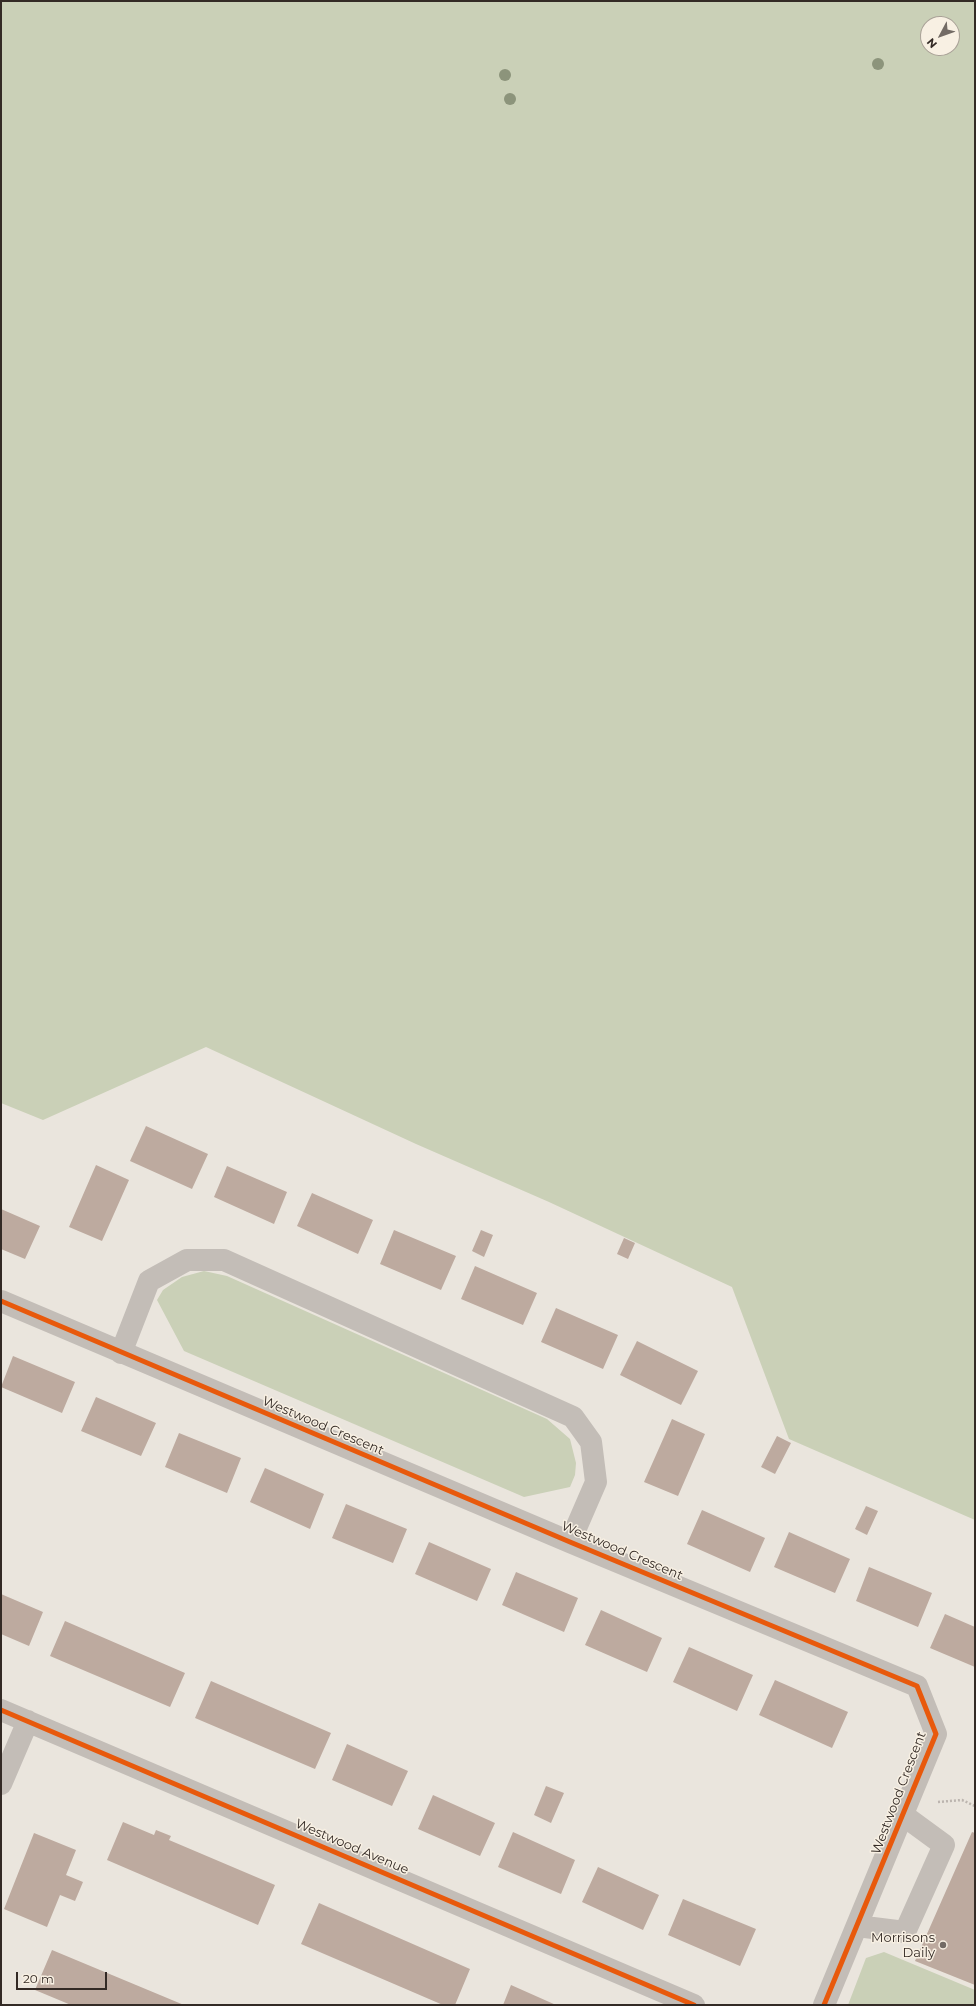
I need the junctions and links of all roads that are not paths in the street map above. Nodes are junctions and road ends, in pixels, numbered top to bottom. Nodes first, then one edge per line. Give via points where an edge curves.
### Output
1 (1, 1301) edge
2 (121, 1353) junction
3 (570, 1542) junction
4 (1, 1710) edge
5 (28, 1721) junction
6 (1, 1784) edge
7 (905, 1810) junction
8 (857, 1926) junction
9 (694, 2005) edge
10 (824, 2005) edge

1 - 2 street, Westwood Crescent
2 - 3 street, Westwood Crescent
2 - 3 street, Westwood Crescent via 149,1281 187,1260 224,1260 573,1417 592,1442 596,1482
3 - 7 street, Westwood Crescent via 917,1686 936,1734
4 - 5 street, Westwood Avenue
5 - 6 street
5 - 9 street, Westwood Avenue
7 - 8 street, Westwood Crescent
7 - 8 street via 944,1845 905,1932
8 - 10 street, Westwood Crescent

